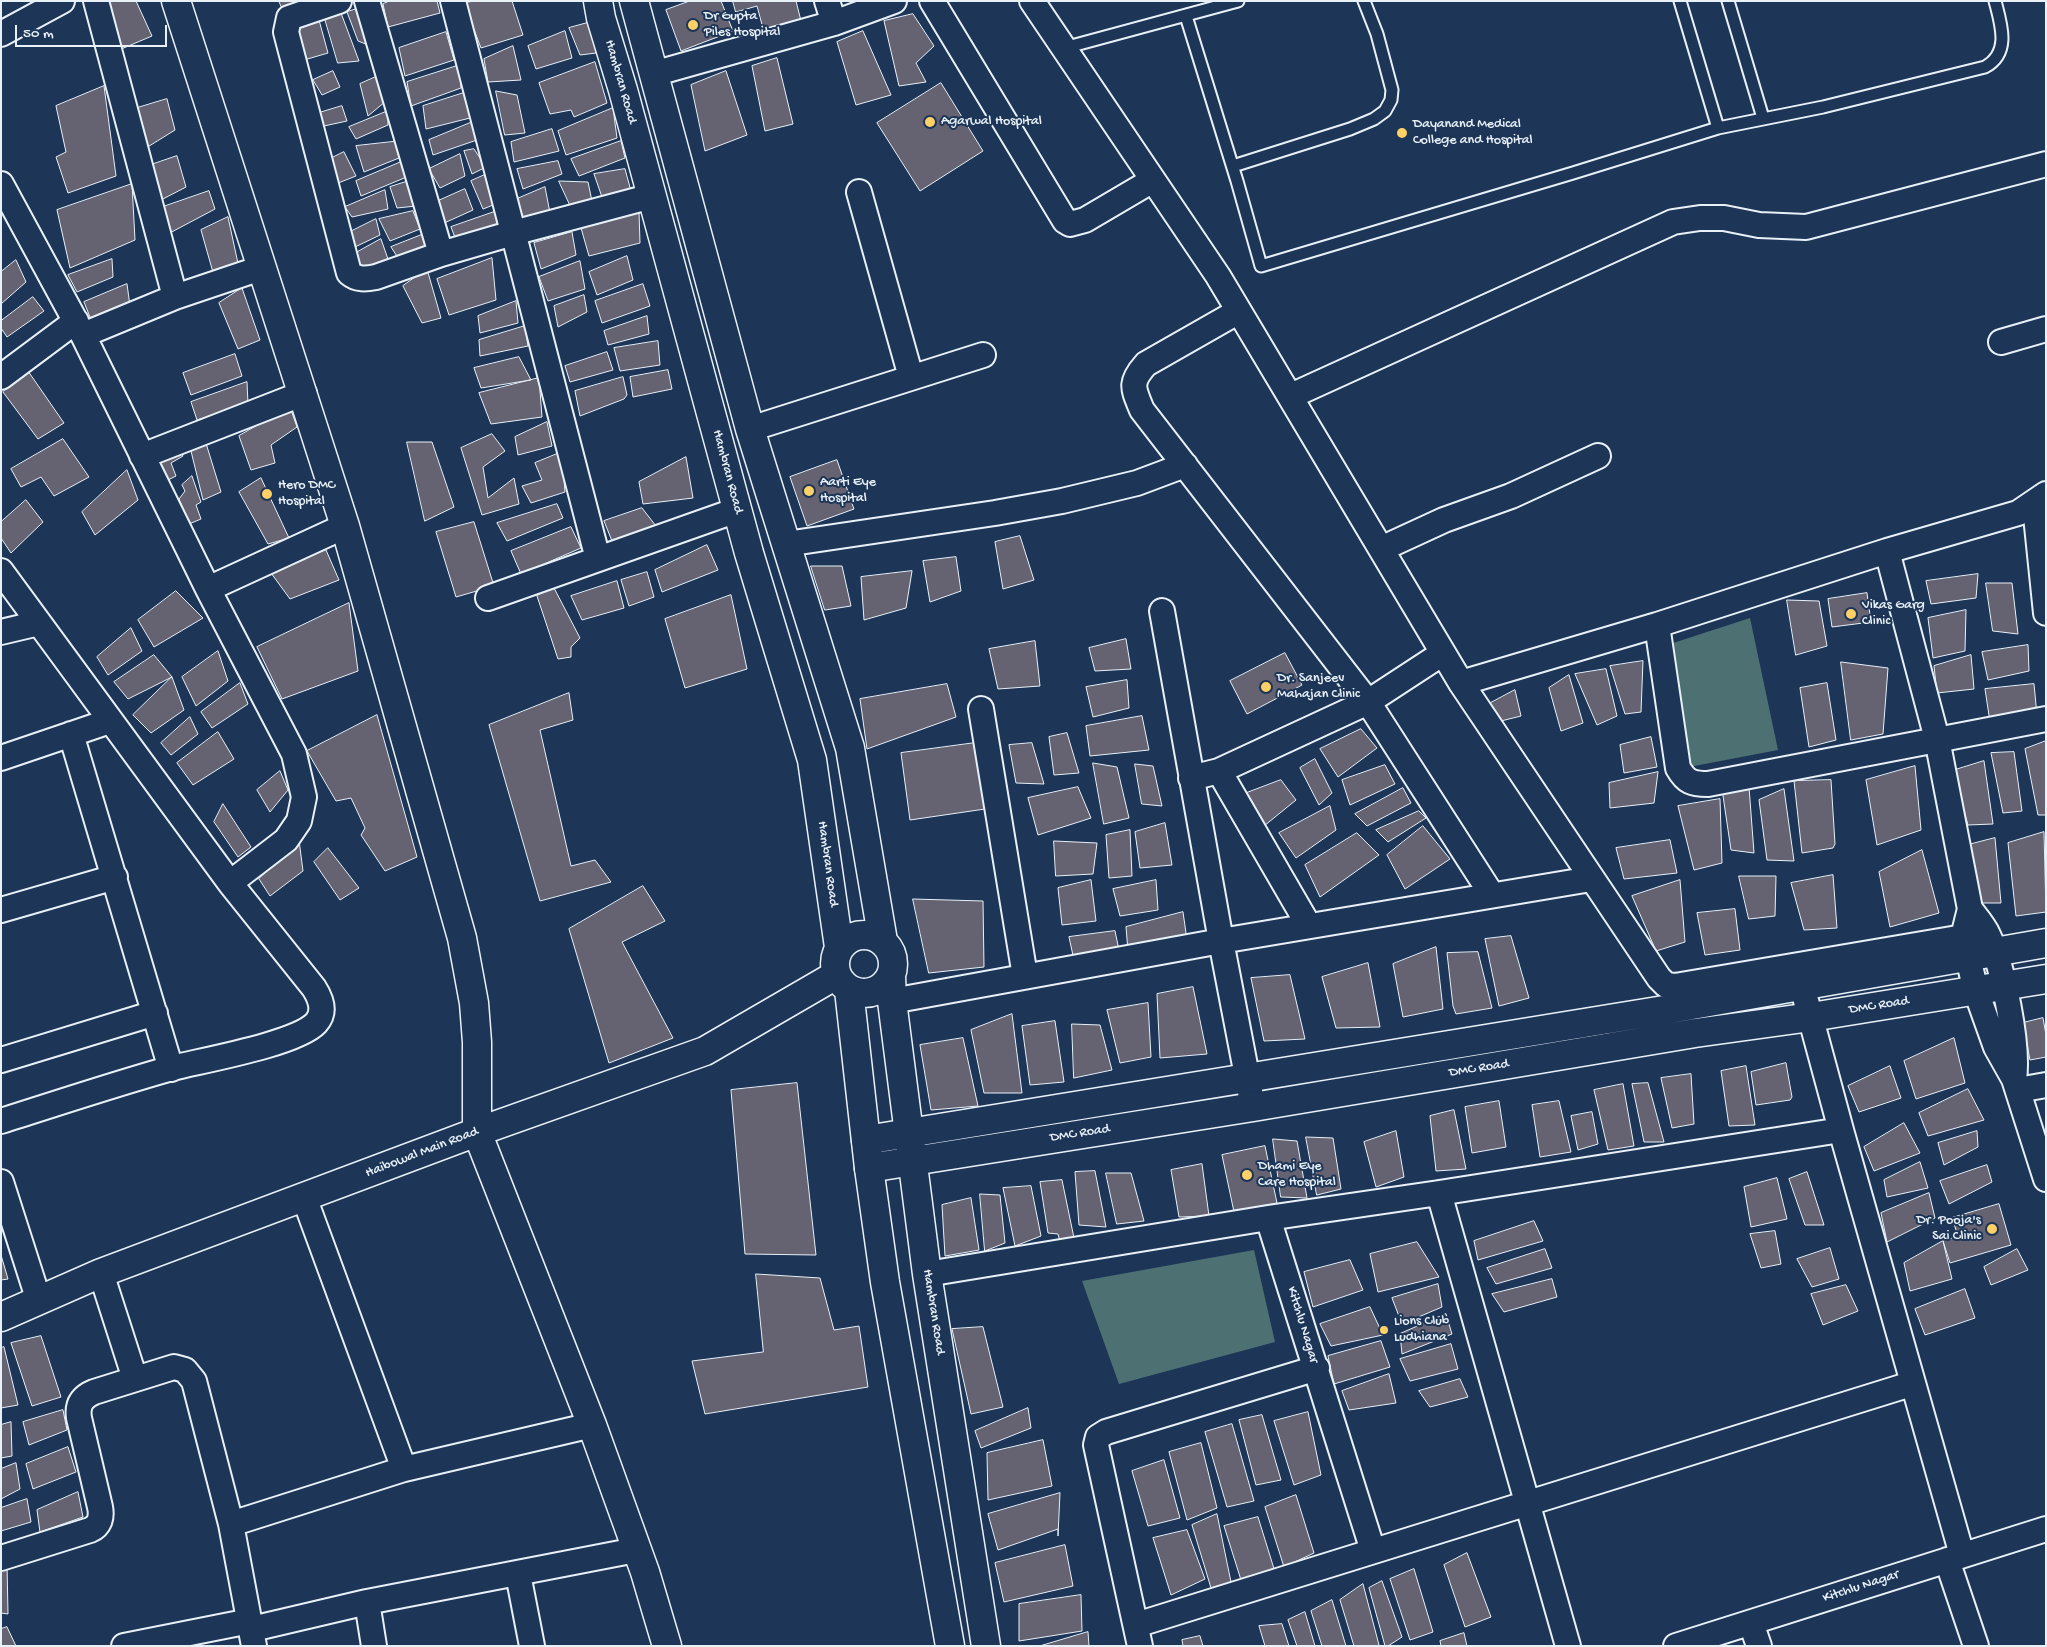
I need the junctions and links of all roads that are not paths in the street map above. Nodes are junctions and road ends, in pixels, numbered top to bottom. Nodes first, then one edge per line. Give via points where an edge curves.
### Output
1 (62, 1) edge
2 (96, 1) edge
3 (176, 1) edge
4 (339, 1) edge
5 (367, 1) edge
6 (453, 1) edge
7 (598, 1) edge
8 (634, 1) edge
9 (894, 1) edge
10 (932, 1) edge
11 (1032, 1) edge
12 (1238, 1) edge
13 (1364, 1) edge
14 (1680, 1) edge
15 (1728, 1) edge
16 (1995, 1) edge
17 (830, 12) edge
18 (1186, 16) junction
19 (1, 34) edge
20 (1064, 48) junction
21 (653, 74) junction
22 (1763, 118) junction
23 (1718, 128) junction
24 (2046, 164) edge
25 (1233, 166) junction
26 (1153, 180) junction
27 (1, 184) edge
28 (859, 192) dead end
29 (652, 196) junction
30 (513, 233) junction
31 (441, 254) junction
32 (261, 268) junction
33 (175, 297) junction
34 (1239, 311) junction
35 (80, 328) junction
36 (2046, 329) edge
37 (2001, 342) dead end
38 (983, 354) dead end
39 (1, 377) edge
40 (911, 377) junction
41 (304, 393) junction
42 (1291, 396) junction
43 (750, 429) junction
44 (142, 456) junction
45 (1598, 456) dead end
46 (1185, 465) junction
47 (2046, 494) edge
48 (737, 510) junction
49 (2033, 515) edge
50 (345, 526) junction
51 (786, 544) junction
52 (1381, 549) junction
53 (1887, 551) junction
54 (598, 559) junction
55 (1, 571) edge
56 (208, 589) junction
57 (488, 598) dead end
58 (1162, 611) dead end
59 (2046, 613) edge
60 (39, 623) junction
61 (1658, 625) junction
62 (1, 632) edge
63 (1443, 653) junction
64 (1461, 683) junction
65 (1368, 702) junction
66 (980, 709) dead end
67 (2046, 719) edge
68 (110, 721) junction
69 (72, 734) junction
70 (1937, 739) junction
71 (1, 758) edge
72 (1219, 771) junction
73 (1191, 778) junction
74 (114, 878) junction
75 (1591, 879) junction
76 (230, 883) junction
77 (1492, 895) junction
78 (1970, 909) junction
79 (1, 910) edge
80 (1309, 926) junction
81 (883, 941) junction
82 (1220, 941) junction
83 (1991, 943) junction
84 (2046, 943) edge
85 (840, 947) junction
86 (1966, 947) junction
87 (1025, 976) junction
88 (2046, 979) edge
89 (843, 982) junction
90 (1802, 986) junction
91 (2004, 986) junction
92 (891, 988) junction
93 (1976, 991) junction
94 (155, 1014) junction
95 (1811, 1017) junction
96 (1, 1060) edge
97 (171, 1069) junction
98 (1247, 1078) junction
99 (2016, 1084) junction
100 (2046, 1085) edge
101 (1253, 1107) junction
102 (1, 1121) edge
103 (1841, 1130) junction
104 (477, 1132) junction
105 (909, 1133) junction
106 (866, 1140) junction
107 (913, 1160) junction
108 (869, 1168) junction
109 (2046, 1179) edge
110 (1, 1182) edge
111 (1439, 1193) junction
112 (304, 1198) junction
113 (1268, 1218) junction
114 (7, 1220) edge
115 (101, 1273) junction
116 (927, 1274) junction
117 (38, 1301) junction
118 (1, 1317) edge
119 (1317, 1368) junction
120 (135, 1379) junction
121 (1911, 1384) junction
122 (592, 1425) junction
123 (404, 1469) junction
124 (1527, 1504) junction
125 (231, 1524) junction
126 (2046, 1529) edge
127 (636, 1550) junction
128 (1374, 1551) junction
129 (1955, 1557) junction
130 (1, 1558) edge
131 (518, 1574) junction
132 (367, 1602) junction
133 (1752, 1623) junction
134 (252, 1632) edge
135 (1138, 1636) edge
136 (124, 1646) edge
137 (374, 1646) edge
138 (532, 1646) edge
139 (667, 1646) edge
140 (950, 1646) edge
141 (986, 1646) edge
142 (1568, 1646) edge
143 (1676, 1646) edge
144 (1759, 1646) edge
145 (1976, 1646) edge

1 - 19 street
2 - 33 street
3 - 32 street
4 - 31 street via 289,18 286,32 350,273 361,279 376,277
5 - 31 street
6 - 30 street
7 - 29 street, Hambran Road
8 - 21 street
9 - 17 street
10 - 26 street via 1065,221 1070,224 1085,220
11 - 20 street
12 - 18 lane
13 - 25 lane via 1392,90 1385,111 1350,129
14 - 23 lane
15 - 22 lane
16 - 22 lane via 2003,43 1992,63 1985,67 1823,107
17 - 21 street
18 - 20 lane
18 - 25 lane
20 - 26 street
21 - 43 street
22 - 23 lane
23 - 25 lane via 1261,266
24 - 42 street via 1806,227 1759,225 1724,218 1673,222
26 - 34 street
27 - 35 street
28 - 40 street
29 - 30 street
29 - 48 street, Hambran Road
30 - 31 street
30 - 54 street
32 - 33 street
32 - 41 street
33 - 35 street
34 - 42 street
34 - 46 street via 1154,357 1136,375 1133,385 1142,410
35 - 39 street
35 - 44 street
36 - 37 street
38 - 40 street
40 - 43 street
41 - 44 street
41 - 50 street
42 - 52 street
43 - 51 street
44 - 56 street
45 - 52 street
46 - 51 street via 1137,483 1062,501
46 - 65 street
47 - 49 street
48 - 54 street
48 - 85 street, Hambran Road via 812,760
49 - 53 street
49 - 59 street
50 - 56 street
50 - 104 street via 462,938 476,1022
51 - 81 street via 850,748
52 - 63 street
53 - 61 street
53 - 70 street
54 - 57 street
55 - 60 street
56 - 76 street via 294,754 304,797 298,821 286,840
58 - 73 street
60 - 62 street
60 - 68 street
61 - 64 street
61 - 70 street via 1678,768 1684,779 1692,784 1708,784
63 - 64 street
63 - 65 street
64 - 75 street
65 - 72 street
65 - 77 street
66 - 87 street
67 - 70 street
68 - 69 street
68 - 76 street
69 - 71 street
69 - 74 street
70 - 78 street
72 - 73 street
72 - 80 street
73 - 82 street
74 - 79 street
74 - 94 street
75 - 77 street
75 - 86 street via 1666,985
76 - 97 street via 314,988 322,1013 313,1025 295,1036
77 - 80 street
78 - 83 street
78 - 86 street
80 - 82 street
81 - 85 street via 875,936 855,935
81 - 92 street via 892,957
82 - 87 street
82 - 98 street
83 - 84 street
83 - 86 street
83 - 91 street
85 - 89 street via 835,956
86 - 90 street
86 - 93 street
87 - 92 street
88 - 91 street, DMC Road
89 - 92 street via 858,993 878,990 885,984
89 - 104 street, Haibowal Main Road via 705,1051
89 - 106 street
90 - 95 street
90 - 98 street
91 - 93 street, DMC Road
91 - 99 street via 2013,1035
92 - 105 street, Hambran Road
93 - 95 street, DMC Road
93 - 99 street via 1996,1047
94 - 96 street
94 - 97 street
95 - 101 street, DMC Road via 1695,1033
95 - 103 street
97 - 102 street
98 - 101 street
98 - 105 street
99 - 100 street
99 - 109 street
101 - 107 street, DMC Road
103 - 111 street
103 - 121 street
104 - 112 street, Haibowal Main Road
104 - 122 street
105 - 106 street
105 - 107 street, Hambran Road
106 - 108 street
107 - 108 street, DMC Road
107 - 116 street, Hambran Road
108 - 140 street via 885,1282
110 - 114 street
111 - 113 street
111 - 124 street
112 - 115 street, Haibowal Main Road
112 - 123 street
113 - 116 street
113 - 119 street, Kitchlu Nagar
114 - 117 street
115 - 117 street, Haibowal Main Road
115 - 120 street
116 - 141 street, Hambran Road
117 - 118 street, Haibowal Main Road
119 - 128 street
119 - 135 street, Kitchlu Nagar via 1098,1437 1096,1445
120 - 125 street via 174,1367 190,1374
120 - 130 street via 89,1394 80,1403 78,1411 101,1514 99,1523 90,1530
121 - 124 street
121 - 129 street
122 - 123 street
122 - 127 street
123 - 125 street
124 - 128 street
124 - 142 street
125 - 134 street
126 - 129 street, Kitchlu Nagar
127 - 131 street
127 - 139 street
128 - 135 street
129 - 133 street, Kitchlu Nagar
129 - 145 street
131 - 132 street
131 - 138 street
132 - 134 street
132 - 137 street
133 - 143 street, Kitchlu Nagar
133 - 144 street
134 - 136 street

